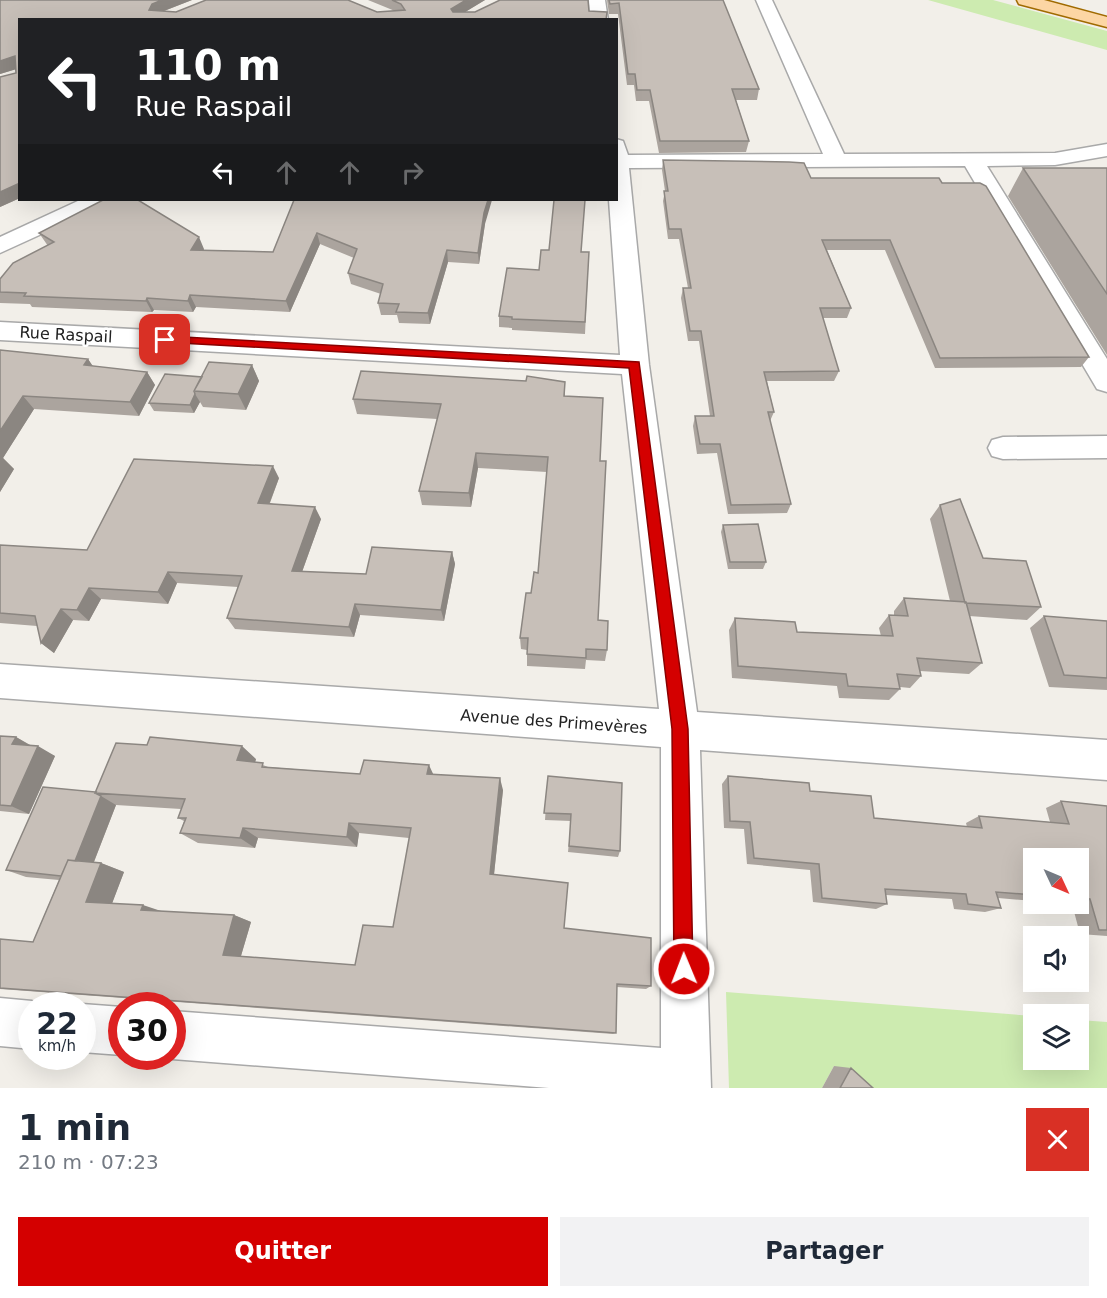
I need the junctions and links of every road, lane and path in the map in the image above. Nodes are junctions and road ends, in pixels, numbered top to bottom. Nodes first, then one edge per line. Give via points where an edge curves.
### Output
1 (597, 0) edge
2 (764, 0) edge
3 (1025, 0) edge
4 (599, 18) edge
5 (1107, 22) edge
6 (1107, 150) edge
7 (1086, 154) junction
8 (618, 156) edge
9 (972, 159) junction
10 (836, 160) junction
11 (618, 168) edge
12 (1100, 173) edge
13 (95, 201) edge
14 (0, 246) edge
15 (0, 331) edge
16 (634, 365) junction
17 (1107, 382) edge
18 (1107, 447) edge
19 (1003, 448) dead end
20 (0, 681) edge
21 (680, 729) junction
22 (1107, 760) edge
23 (0, 1022) edge
24 (18, 1024) edge
25 (186, 1036) edge
26 (686, 1081) edge

1 - 4 street
2 - 10 street
3 - 5 main road
6 - 7 street
7 - 9 street via 1055,159
7 - 12 street
8 - 10 street
9 - 10 street
9 - 17 street
11 - 16 street
13 - 14 street
15 - 16 street, Rue Raspail
16 - 21 street
18 - 19 street
20 - 21 street, Avenue des Primevères
21 - 22 street, Avenue des Primevères
21 - 26 street
23 - 24 street
25 - 26 street

